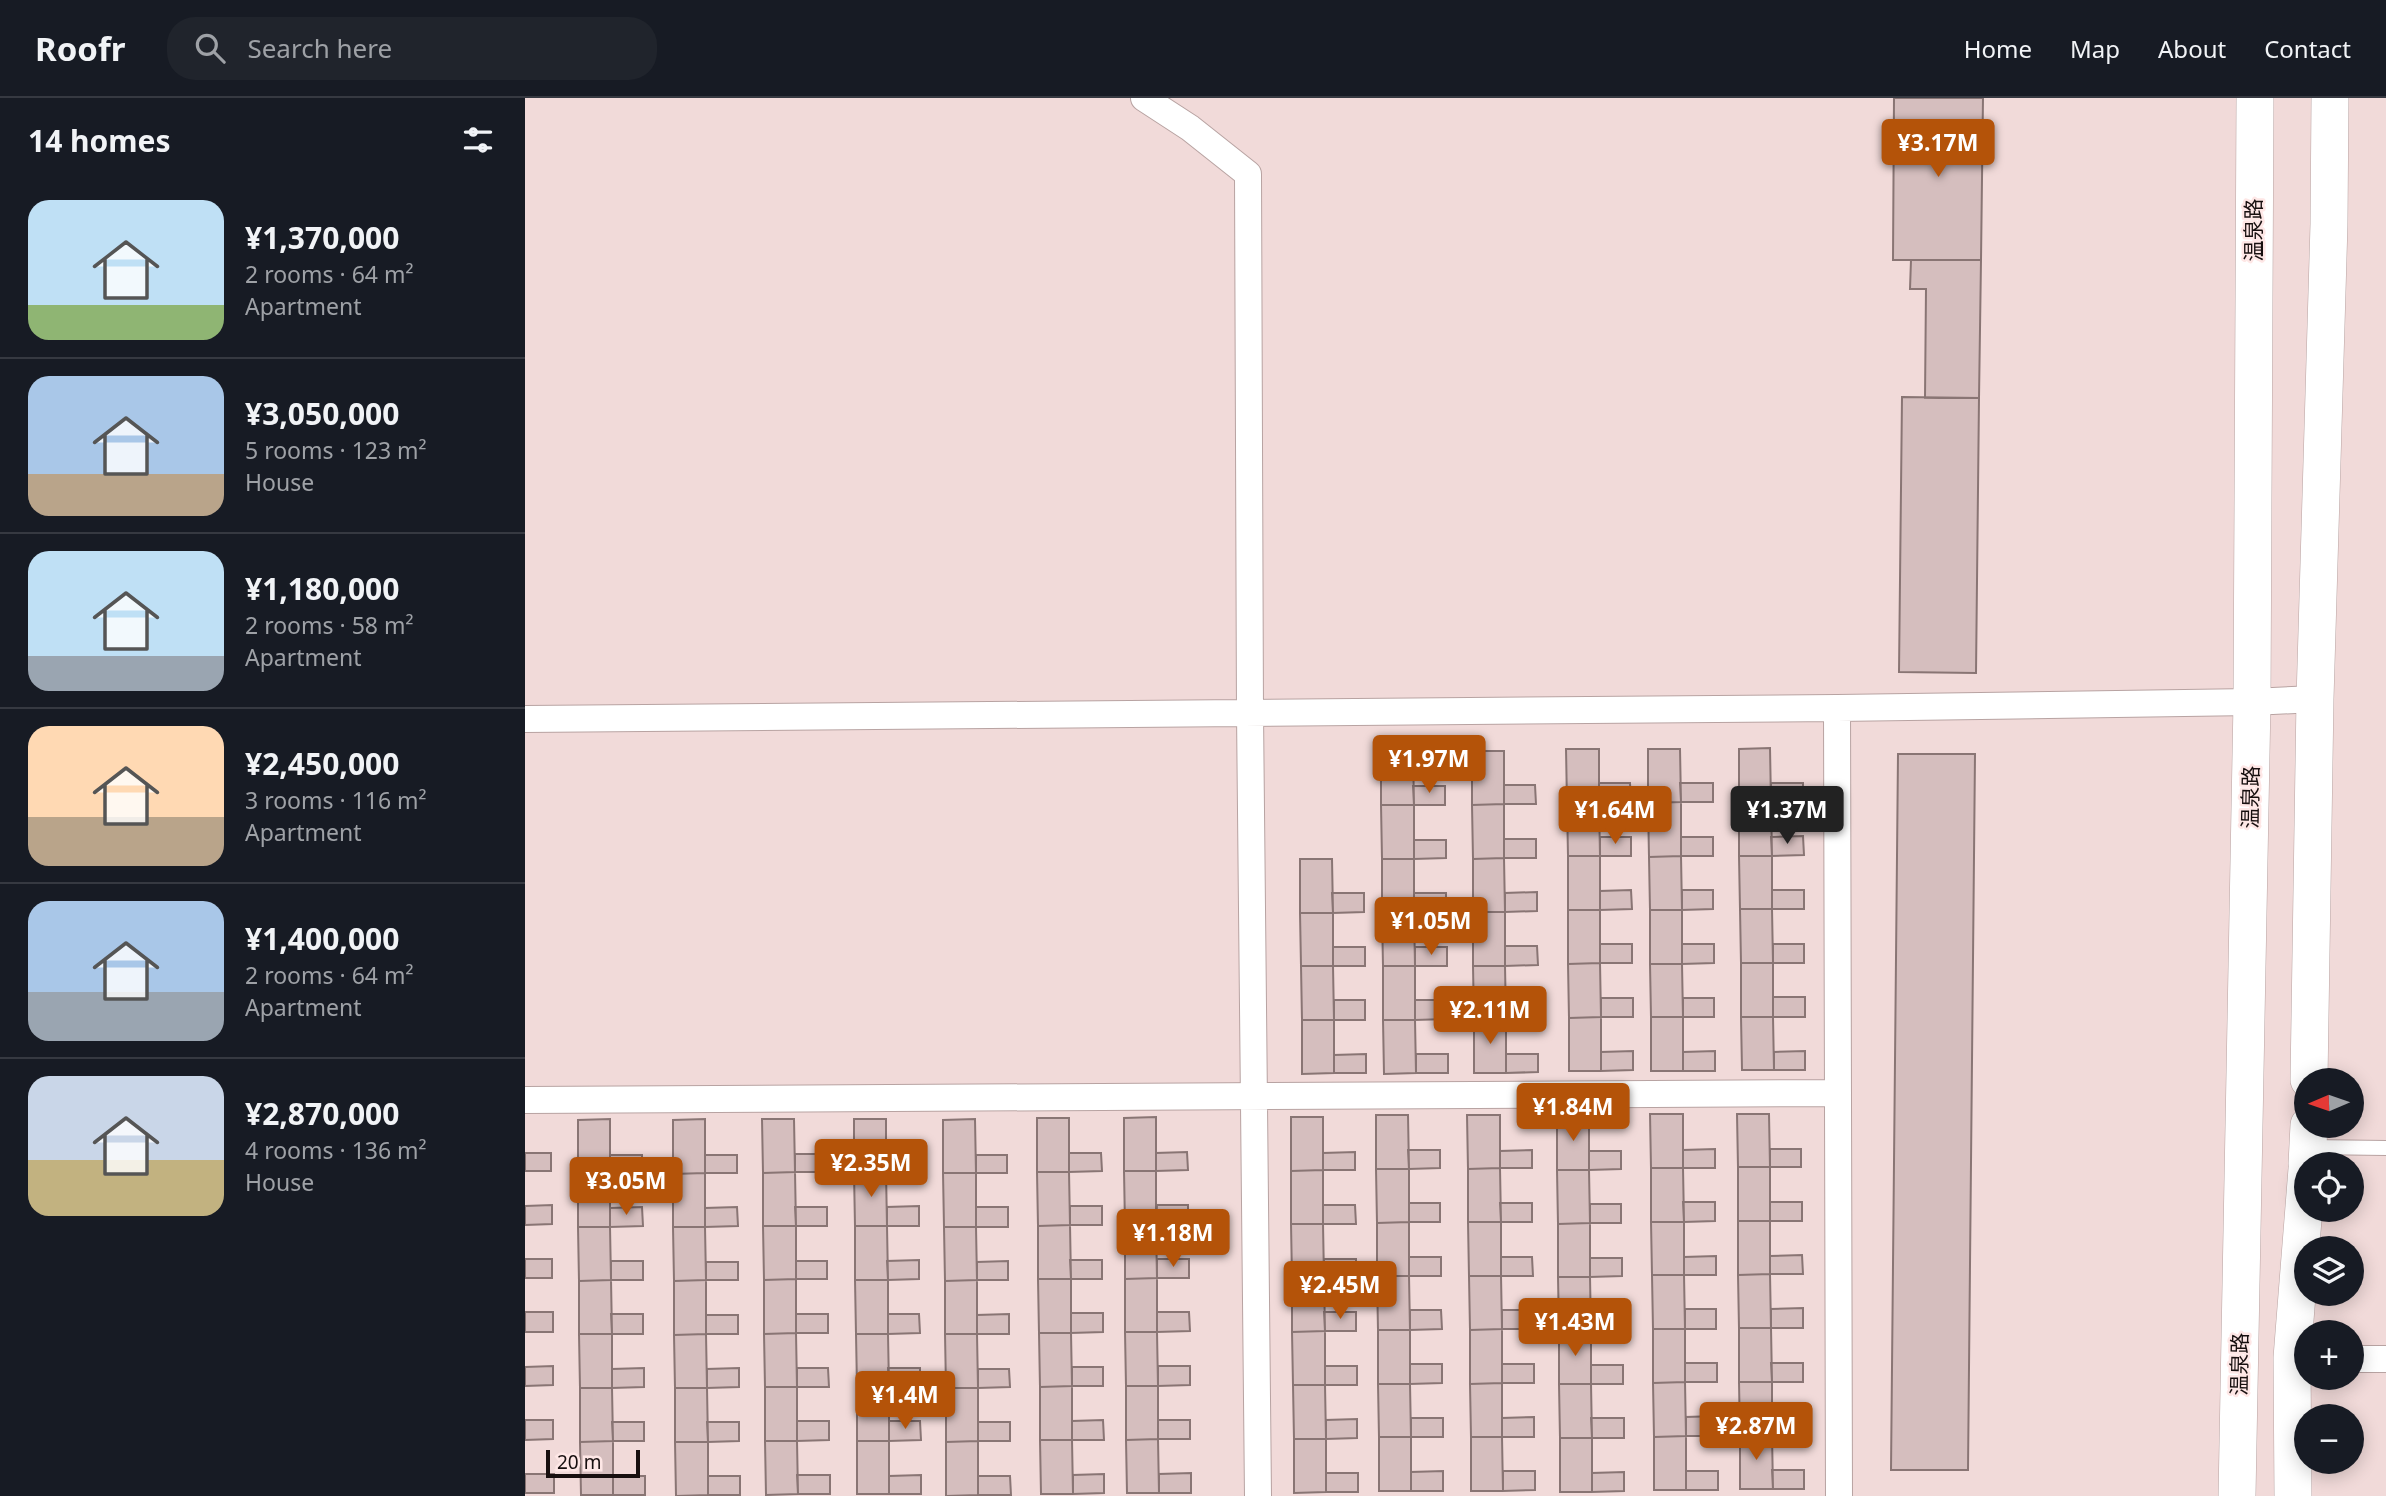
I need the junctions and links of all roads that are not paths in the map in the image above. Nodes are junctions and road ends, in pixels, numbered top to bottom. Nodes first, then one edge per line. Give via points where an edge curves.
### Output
1 (1144, 98) edge
2 (2255, 98) edge
3 (2330, 98) edge
4 (2315, 699) junction
5 (2252, 702) junction
6 (1837, 708) junction
7 (1250, 713) junction
8 (525, 719) edge
9 (2309, 1068) edge
10 (1838, 1093) junction
11 (1254, 1096) junction
12 (525, 1100) edge
13 (2386, 1148) edge
14 (2308, 1151) edge
15 (2301, 1320) edge
16 (2364, 1359) edge
17 (2386, 1359) edge
18 (2298, 1390) edge
19 (1258, 1496) edge
20 (1839, 1496) edge
21 (2237, 1496) edge
22 (2293, 1496) edge

1 - 7 street via 1248,174
2 - 5 main road, 温泉路
3 - 4 main road
4 - 5 street
4 - 9 main road
5 - 6 street
5 - 21 main road, 温泉路
6 - 7 street
6 - 10 street
7 - 8 street
7 - 11 street
10 - 11 street
10 - 20 street
11 - 12 street
11 - 19 street
13 - 14 lane
14 - 15 main road
16 - 17 street
18 - 22 main road

